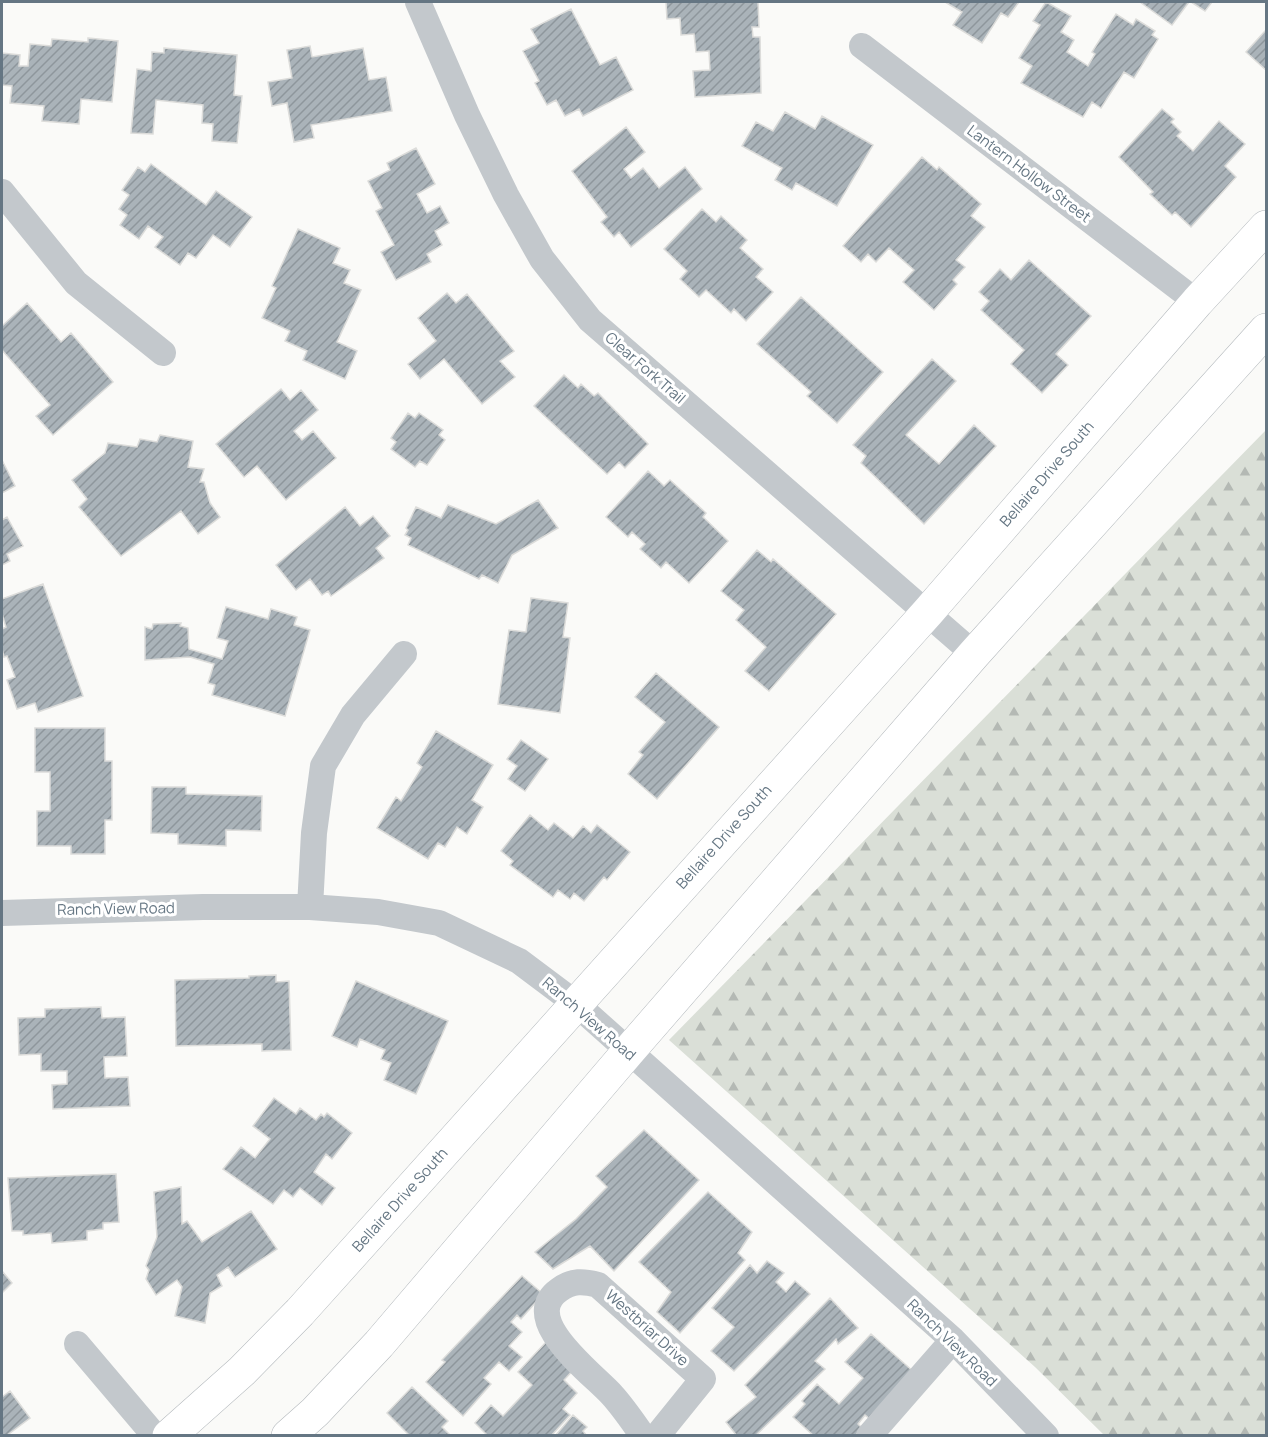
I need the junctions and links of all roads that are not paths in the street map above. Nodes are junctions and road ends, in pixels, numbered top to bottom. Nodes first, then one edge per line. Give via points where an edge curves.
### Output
1 (418, 2) edge
2 (862, 46) dead end
3 (2, 192) edge
4 (1266, 227) edge
5 (1197, 302) junction
6 (1266, 330) edge
7 (163, 353) dead end
8 (928, 612) junction
9 (404, 654) dead end
10 (974, 654) junction
11 (310, 907) junction
12 (2, 913) edge
13 (575, 1003) junction
14 (628, 1052) junction
15 (953, 1340) junction
16 (77, 1344) dead end
17 (155, 1436) edge
18 (169, 1436) edge
19 (288, 1436) edge
20 (643, 1436) edge
21 (657, 1436) edge
22 (869, 1436) edge
23 (1046, 1436) edge

1 - 8 street, Clear Fork Trail via 506,195 542,259 590,320
2 - 5 street, Lantern Hollow Street
3 - 7 street via 76,283
4 - 5 main road, Bellaire Drive South
5 - 8 main road, Bellaire Drive South
6 - 10 main road
8 - 10 street, Clear Fork Trail
8 - 13 main road, Bellaire Drive South
9 - 11 street via 353,715 323,766
10 - 14 main road
11 - 12 street, Ranch View Road
11 - 13 street, Ranch View Road via 378,912 439,923 519,961
13 - 14 street, Ranch View Road
13 - 18 main road, Bellaire Drive South via 300,1312
14 - 15 street, Ranch View Road
14 - 19 main road via 379,1344
15 - 22 street
15 - 23 street, Ranch View Road
16 - 17 street
20 - 21 street, Westbriar Drive via 552,1329 546,1317 546,1304 564,1286 584,1281 598,1285 703,1379

